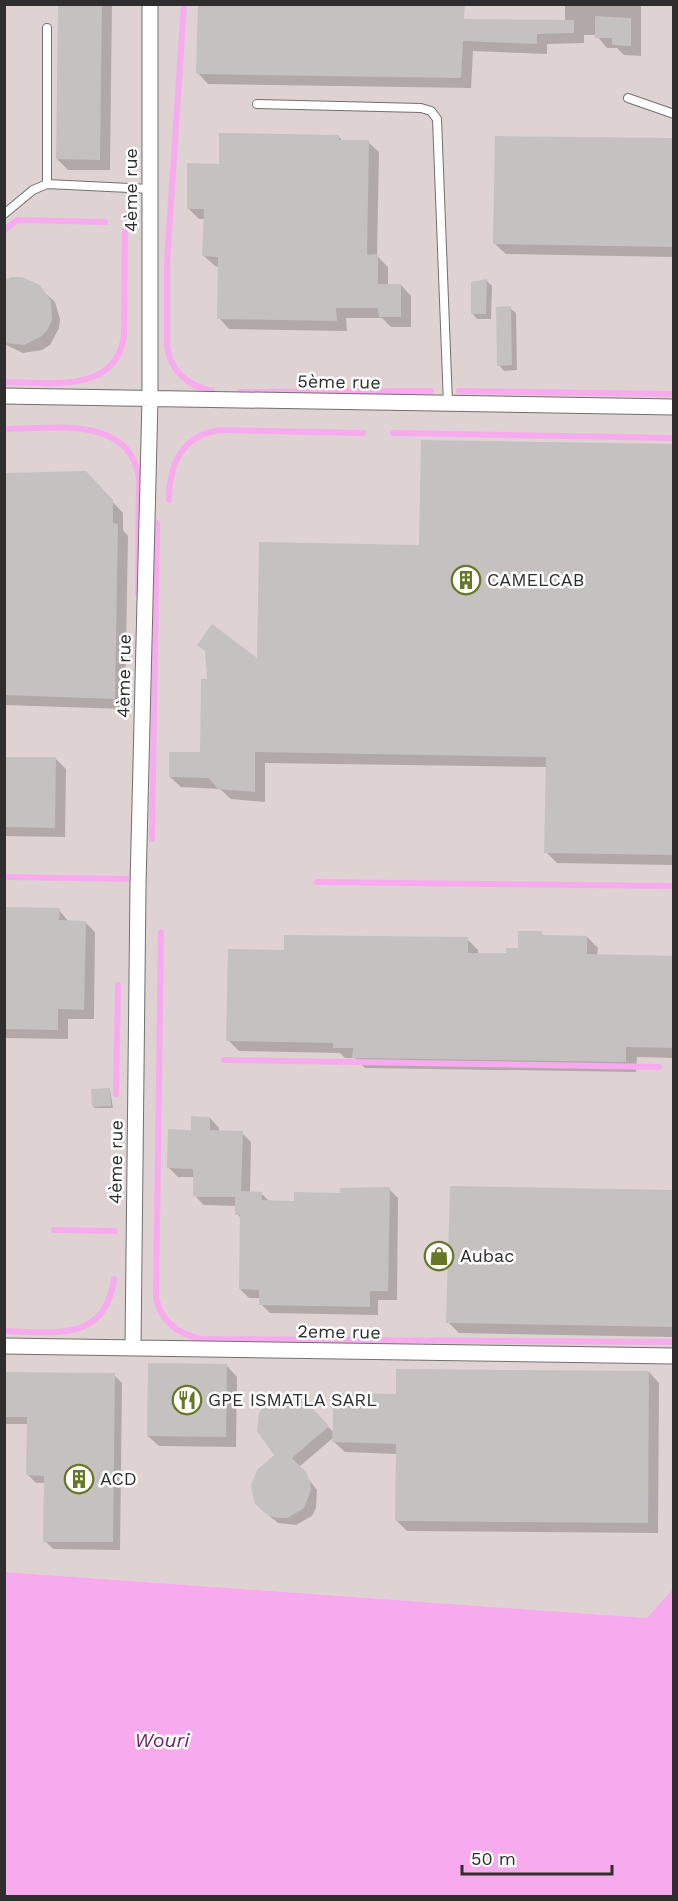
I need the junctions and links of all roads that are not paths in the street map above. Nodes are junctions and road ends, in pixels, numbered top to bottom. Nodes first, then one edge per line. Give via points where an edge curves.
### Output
1 (150, 4) edge
2 (47, 28) dead end
3 (628, 98) dead end
4 (257, 104) dead end
5 (674, 114) edge
6 (47, 183) junction
7 (150, 189) junction
8 (4, 214) edge
9 (4, 396) edge
10 (150, 399) junction
11 (447, 404) junction
12 (674, 407) edge
13 (4, 1346) edge
14 (133, 1348) junction
15 (674, 1356) edge

1 - 7 street, 4ème rue
2 - 6 lane
3 - 5 lane
4 - 11 lane via 421,108 431,111 437,119
6 - 7 lane
6 - 8 lane
7 - 10 street, 4ème rue
9 - 10 street, 5ème rue
10 - 11 street, 5ème rue
10 - 14 street, 4ème rue via 138,885
11 - 12 street, 5ème rue
13 - 14 street, 2eme rue
14 - 15 street, 2eme rue

